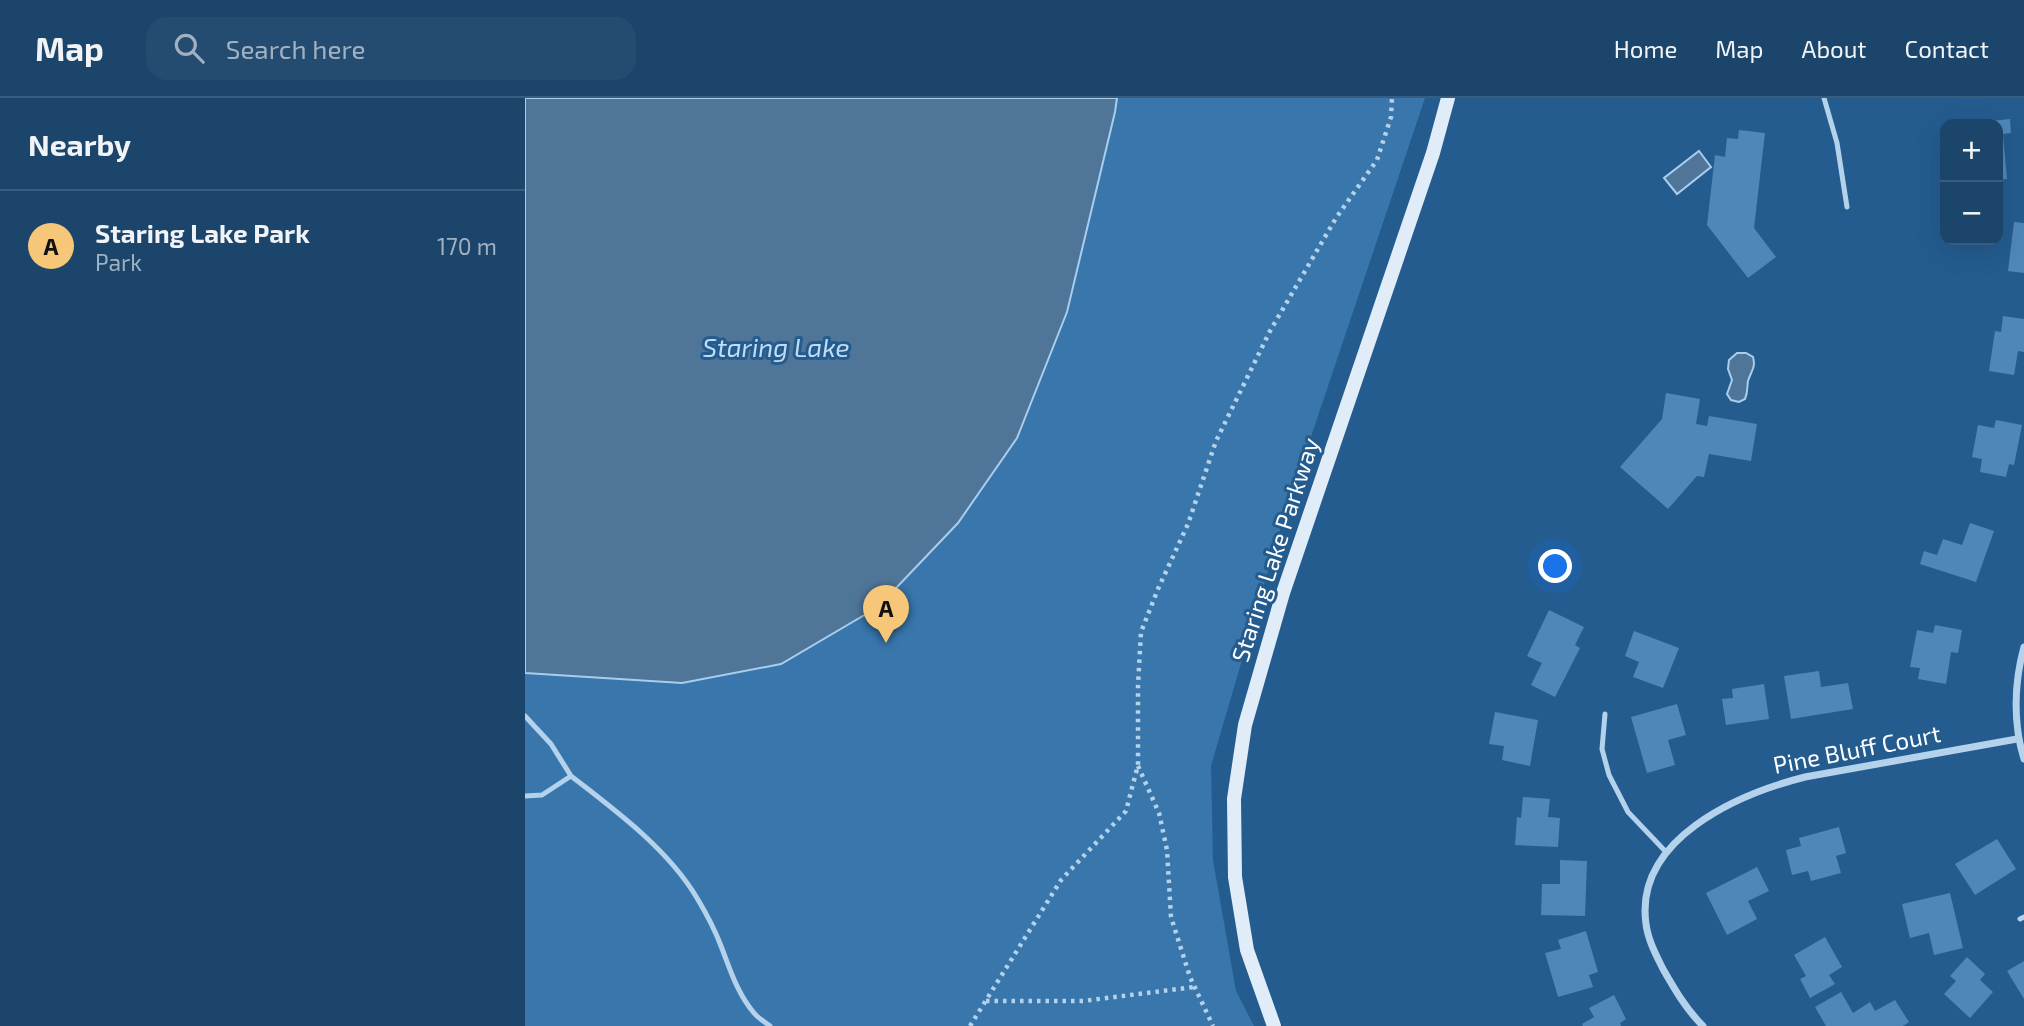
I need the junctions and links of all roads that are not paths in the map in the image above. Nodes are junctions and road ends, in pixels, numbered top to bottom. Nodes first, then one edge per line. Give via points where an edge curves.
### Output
1 (1448, 98) edge
2 (1824, 98) edge
3 (1847, 207) dead end
4 (2024, 647) edge
5 (1605, 714) dead end
6 (525, 716) edge
7 (2018, 739) junction
8 (2024, 759) edge
9 (571, 776) junction
10 (525, 796) edge
11 (1667, 853) junction
12 (771, 1026) edge
13 (1274, 1026) edge
14 (1703, 1026) edge

1 - 13 street, Staring Lake Parkway via 1283,593 1245,725 1234,799 1235,877 1247,950
2 - 3 lane
4 - 7 street via 2016,704
5 - 11 lane via 1602,749 1609,775 1628,812
6 - 9 lane via 551,744
7 - 8 street
7 - 11 street, Pine Bluff Court via 1770,786 1735,800 1694,827
9 - 10 lane via 542,795
9 - 12 lane via 669,860 697,897 744,999
11 - 14 street, Pine Bluff Court via 1651,880 1645,902 1646,925 1679,999

